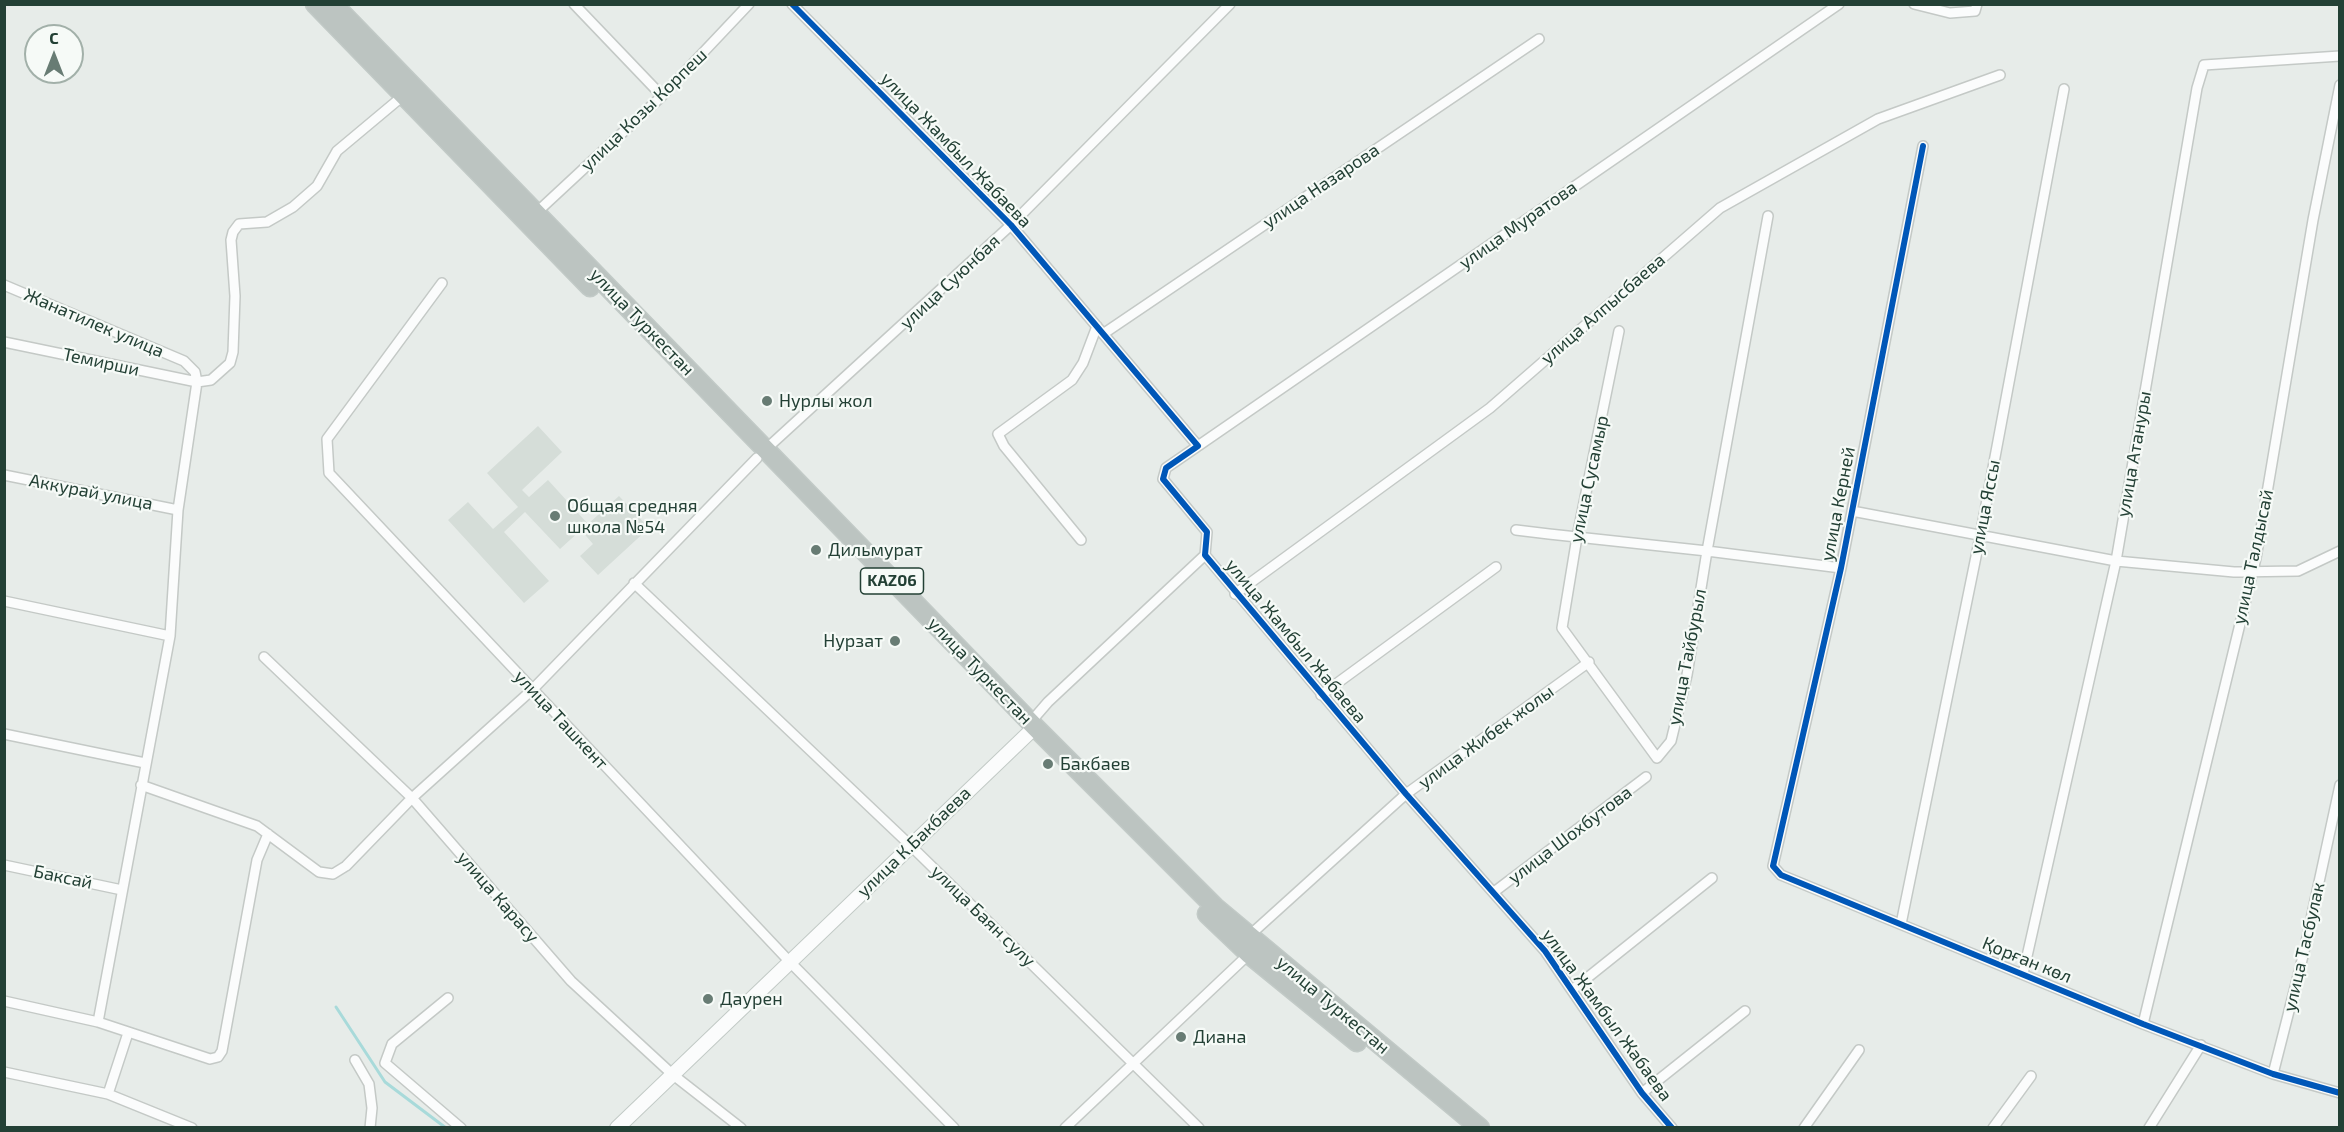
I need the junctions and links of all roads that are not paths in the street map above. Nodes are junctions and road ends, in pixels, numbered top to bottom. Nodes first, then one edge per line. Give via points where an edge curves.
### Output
1 (315, 4) edge
2 (333, 4) edge
3 (574, 4) edge
4 (749, 4) edge
5 (792, 4) edge
6 (1230, 4) edge
7 (1839, 4) edge
8 (1914, 4) edge
9 (1977, 4) edge
10 (1539, 39) dead end
11 (2340, 56) edge
12 (2000, 75) dead end
13 (2340, 86) edge
14 (2064, 89) dead end
15 (404, 95) junction
16 (662, 96) junction
17 (1923, 146) dead end
18 (536, 213) junction
19 (1768, 216) dead end
20 (1011, 225) junction
21 (442, 283) dead end
22 (4, 285) edge
23 (1100, 330) junction
24 (1619, 331) dead end
25 (4, 342) edge
26 (197, 382) junction
27 (1198, 446) junction
28 (761, 454) junction
29 (4, 475) edge
30 (178, 510) junction
31 (1852, 511) junction
32 (1516, 530) dead end
33 (1577, 537) junction
34 (1980, 537) junction
35 (1081, 540) dead end
36 (1707, 551) junction
37 (2340, 551) edge
38 (1205, 555) junction
39 (2116, 561) junction
40 (1496, 567) dead end
41 (1840, 568) junction
42 (2251, 573) junction
43 (634, 583) junction
44 (1235, 594) junction
45 (4, 601) edge
46 (170, 636) junction
47 (264, 657) dead end
48 (1590, 662) junction
49 (532, 689) junction
50 (1321, 695) junction
51 (1031, 731) junction
52 (4, 734) edge
53 (145, 764) junction
54 (1646, 777) dead end
55 (141, 785) junction
56 (2340, 785) edge
57 (1406, 794) junction
58 (412, 798) junction
59 (268, 834) junction
60 (911, 846) junction
61 (4, 865) edge
62 (1773, 866) joint
63 (1713, 878) dead end
64 (122, 890) junction
65 (1494, 892) junction
66 (1901, 924) junction
67 (1250, 944) junction
68 (789, 961) junction
69 (2023, 974) junction
70 (1572, 990) junction
71 (448, 998) dead end
72 (4, 1001) edge
73 (1744, 1011) dead end
74 (98, 1022) junction
75 (2143, 1023) junction
76 (128, 1033) junction
77 (2201, 1045) junction
78 (1859, 1050) dead end
79 (355, 1060) dead end
80 (1132, 1063) junction
81 (4, 1072) edge
82 (672, 1074) junction
83 (2273, 1074) junction
84 (2031, 1077) dead end
85 (1642, 1093) junction
86 (2340, 1093) edge
87 (108, 1094) junction
88 (192, 1128) edge
89 (370, 1128) edge
90 (460, 1128) edge
91 (617, 1128) edge
92 (741, 1128) edge
93 (954, 1128) edge
94 (1065, 1128) edge
95 (1199, 1128) edge
96 (1462, 1128) edge
97 (1480, 1128) edge
98 (1672, 1128) edge
99 (1804, 1128) edge
100 (1994, 1128) edge
101 (2149, 1128) edge

1 - 15 highway, улица Туркестан / KАZ06
2 - 18 highway, улица Туркестан / KАZ06
3 - 16 street
4 - 16 street, улица Козы Корпеш
5 - 20 street, улица Жамбыл Жабаева
6 - 20 street, улица Суюнбая
7 - 27 street, улица Муратова
8 - 9 street via 1950,13 1975,10
10 - 23 street, улица Назарова
11 - 39 street, улица Атануры via 2204,65 2197,87
12 - 44 street, улица Алпысбаева via 1878,119 1719,208 1490,408
13 - 42 street, улица Талдысай
14 - 34 street, улица Яссы
15 - 26 street via 337,151 317,186 293,207 267,222 239,224 232,232 233,352 230,363 211,380
15 - 28 highway, улица Туркестан / KАZ06
16 - 18 street, улица Козы Корпеш
17 - 31 street, улица Керней
18 - 28 highway, улица Туркестан / KАZ06
19 - 36 street, улица Тайбурыл
20 - 23 street, улица Жамбыл Жабаева
20 - 28 street, улица Суюнбая
21 - 49 street, улица Ташкент via 327,439 329,473
22 - 26 street, Жанатилек улица via 184,361 195,372
23 - 27 street, улица Жамбыл Жабаева
23 - 35 street via 1072,380 998,434
24 - 33 street, улица Сусамыр
25 - 26 street, Темирши
26 - 30 street
27 - 38 street, улица Жамбыл Жабаева via 1166,468 1163,479 1207,532
28 - 43 street, улица Суюнбая
28 - 51 highway, улица Туркестан / KАZ06
29 - 30 street, Аккурай улица
30 - 46 street
31 - 34 street
31 - 41 street, улица Керней
32 - 33 street
33 - 36 street
33 - 48 street, улица Сусамыр via 1562,628
34 - 39 street
34 - 66 street, улица Яссы
36 - 41 street
36 - 48 street, улица Тайбурыл via 1687,675 1671,741 1657,758
37 - 42 street via 2298,571
38 - 44 street, улица Жамбыл Жабаева
38 - 51 street, улица К.Бакбаева via 1048,702 1035,717
39 - 42 street
39 - 69 street, улица Атануры
40 - 50 street
41 - 62 street, улица Керней
42 - 75 street, улица Талдысай
43 - 49 street, улица Суюнбая
43 - 60 street, улица Баян сулу
44 - 50 street, улица Жамбыл Жабаева
45 - 46 street
46 - 53 street
47 - 58 street, улица Карасу
48 - 57 street, улица Жибек жолы
49 - 58 street, улица Суюнбая
49 - 68 street, улица Ташкент
50 - 57 street, улица Жамбыл Жабаева
51 - 60 street, улица К.Бакбаева
51 - 67 highway, улица Туркестан / KАZ06
52 - 53 street
53 - 55 street
54 - 65 street, улица Шохбутова
55 - 59 street via 257,826
55 - 64 street
56 - 83 street, улица Тасбулак
57 - 65 street, улица Жамбыл Жабаева
57 - 67 street, улица Жибек жолы
58 - 59 street, улица Суюнбая via 346,866 333,874 319,872
58 - 82 street, улица Карасу via 571,981
59 - 76 street via 257,860 218,1057 210,1059
60 - 68 street, улица К.Бакбаева
60 - 80 street, улица Баян сулу
61 - 64 street, Баксай
62 - 66 street, Қорған көл via 1781,875
63 - 70 street
64 - 74 street
65 - 70 street, улица Жамбыл Жабаева via 1545,951
66 - 69 street, Қорған көл
67 - 80 street, улица Жибек жолы
67 - 96 highway, улица Туркестан / KАZ06
67 - 97 highway, улица Туркестан / KАZ06
68 - 82 street, улица К.Бакбаева
68 - 93 street, улица Ташкент
69 - 75 street, Қорған көл
70 - 85 street, улица Жамбыл Жабаева
71 - 90 street via 392,1044 385,1063
72 - 74 street
73 - 85 street
74 - 76 street
75 - 77 street, Қорған көл
76 - 87 street
77 - 83 street, Қорған көл
77 - 101 street
78 - 99 street
79 - 89 street via 369,1084
80 - 94 street, улица Жибек жолы
80 - 95 street, улица Баян сулу
81 - 87 street
82 - 91 street, улица К.Бакбаева
82 - 92 street, улица Карасу
83 - 86 street, Қорған көл
84 - 100 street
85 - 98 street, улица Жамбыл Жабаева
87 - 88 street

